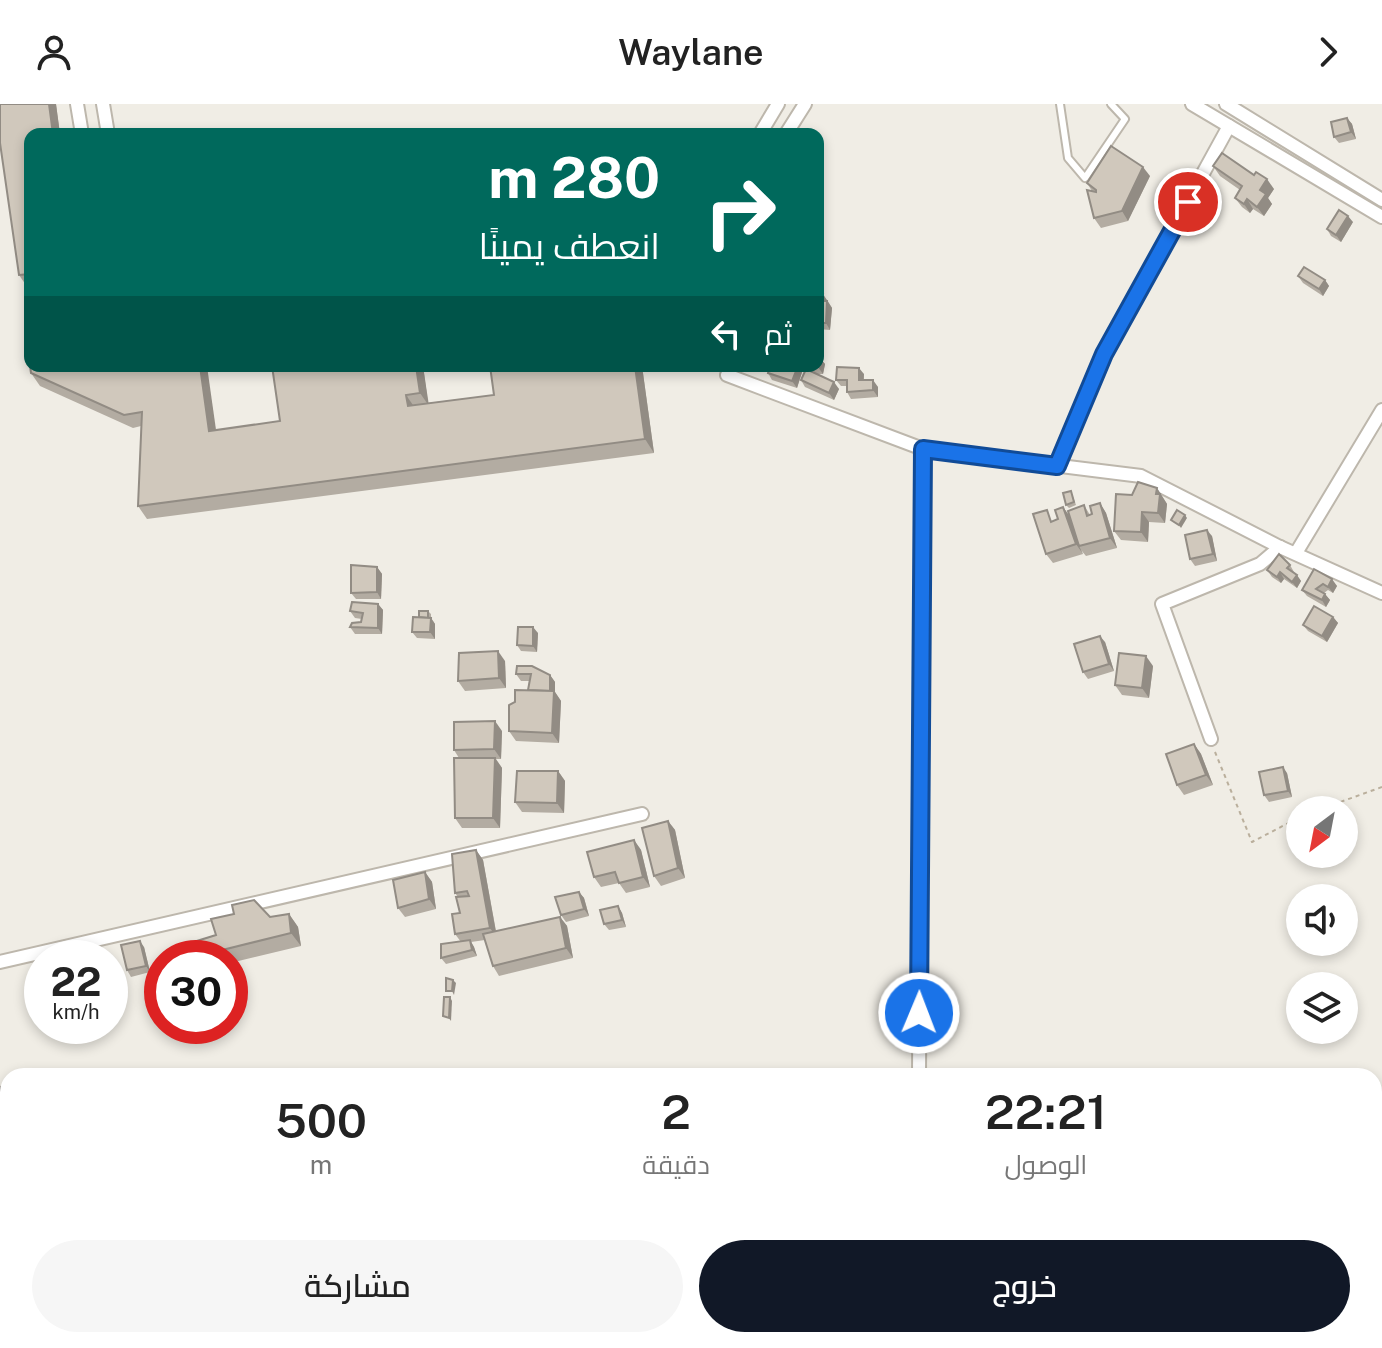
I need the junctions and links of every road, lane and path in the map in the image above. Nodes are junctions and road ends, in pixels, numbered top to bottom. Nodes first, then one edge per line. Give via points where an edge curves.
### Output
1 (77, 104) edge
2 (103, 104) edge
3 (778, 104) edge
4 (805, 104) edge
5 (1060, 104) edge
6 (1111, 104) edge
7 (1192, 104) edge
8 (1226, 104) edge
9 (770, 116) junction
10 (1229, 126) junction
11 (1264, 127) junction
12 (81, 128) edge
13 (107, 128) edge
14 (763, 128) edge
15 (785, 128) edge
16 (789, 128) edge
17 (1254, 141) junction
18 (1382, 200) edge
19 (1382, 217) edge
20 (727, 375) dead end
21 (1382, 410) edge
22 (923, 449) junction
23 (1057, 466) junction
24 (1280, 547) junction
25 (1296, 553) junction
26 (1382, 593) edge
27 (1211, 739) joint
28 (1382, 787) edge
29 (1357, 796) edge
30 (642, 814) dead end
31 (1286, 824) edge
32 (0, 962) edge
33 (919, 1068) edge

1 - 12 street
2 - 13 street
3 - 9 street
4 - 16 street
5 - 6 lane via 1068,158 1085,178 1125,119
7 - 10 street
8 - 11 street
9 - 14 street
9 - 15 street
10 - 17 street
10 - 23 street via 1104,354
11 - 17 street
11 - 18 street
17 - 19 street
20 - 22 street
21 - 25 street
22 - 23 street
22 - 33 street
23 - 24 street via 1141,476
24 - 25 street
24 - 27 street via 1260,564 1162,604
25 - 26 street
27 - 31 path via 1252,842
28 - 29 path
30 - 32 street

